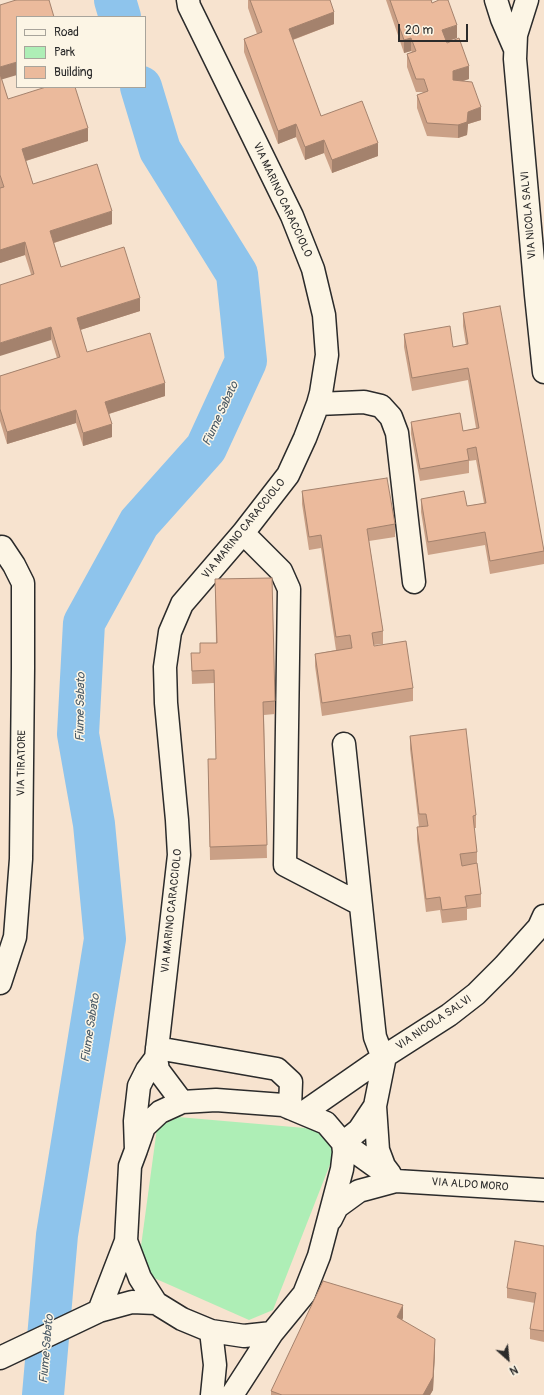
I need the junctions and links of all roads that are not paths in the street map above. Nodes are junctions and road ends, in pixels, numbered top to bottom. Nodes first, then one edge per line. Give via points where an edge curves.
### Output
1 (188, 0) edge
2 (496, 0) edge
3 (527, 0) edge
4 (515, 54) junction
5 (544, 372) edge
6 (318, 404) junction
7 (244, 533) junction
8 (1, 538) edge
9 (0, 569) edge
10 (414, 582) dead end
11 (344, 744) dead end
12 (360, 904) junction
13 (544, 916) edge
14 (0, 983) edge
15 (156, 1053) junction
16 (385, 1056) junction
17 (182, 1102) junction
18 (375, 1106) junction
19 (297, 1110) junction
20 (343, 1143) junction
21 (136, 1150) junction
22 (396, 1181) junction
23 (544, 1190) edge
24 (328, 1224) junction
25 (126, 1242) junction
26 (156, 1303) junction
27 (99, 1311) junction
28 (211, 1332) junction
29 (272, 1333) junction
30 (2, 1357) edge
31 (212, 1395) edge
32 (232, 1395) edge

1 - 6 street, VIA MARINO CARACCIOLO via 292,216 313,269 324,315 327,356
2 - 4 street
3 - 4 street via 516,35
4 - 5 street, VIA NICOLA SALVI
6 - 7 street, VIA MARINO CARACCIOLO via 288,475
6 - 10 street via 364,402 381,406 391,417 396,433
7 - 12 street via 281,571 289,589 285,865
7 - 15 street, VIA MARINO CARACCIOLO via 182,604 170,632 166,667 166,703 178,820 179,856
8 - 9 street, VIA TIRATORE
8 - 14 street, VIA TIRATORE via 23,583 23,660 21,859 15,937
11 - 12 street
12 - 16 street via 375,1037
13 - 16 street, VIA NICOLA SALVI via 519,949 476,994 449,1015
15 - 17 street via 158,1070
15 - 19 street via 277,1069 291,1082
15 - 21 street via 139,1086 135,1121
16 - 18 street
16 - 19 street, VIA NICOLA SALVI
17 - 19 street via 216,1100 284,1105
17 - 21 street via 160,1112 144,1127
18 - 20 street via 359,1130
18 - 22 street via 378,1150 384,1166
19 - 20 street via 326,1123
20 - 22 street
20 - 24 street via 342,1169
21 - 25 street via 130,1166
22 - 23 street, VIA ALDO MORO
22 - 24 street via 358,1191 338,1207
24 - 29 street via 304,1294
25 - 26 street via 140,1278
25 - 27 street
26 - 27 street via 132,1302
26 - 28 street via 182,1319
27 - 30 street
28 - 29 street via 244,1336
28 - 31 street via 215,1365
29 - 32 street

